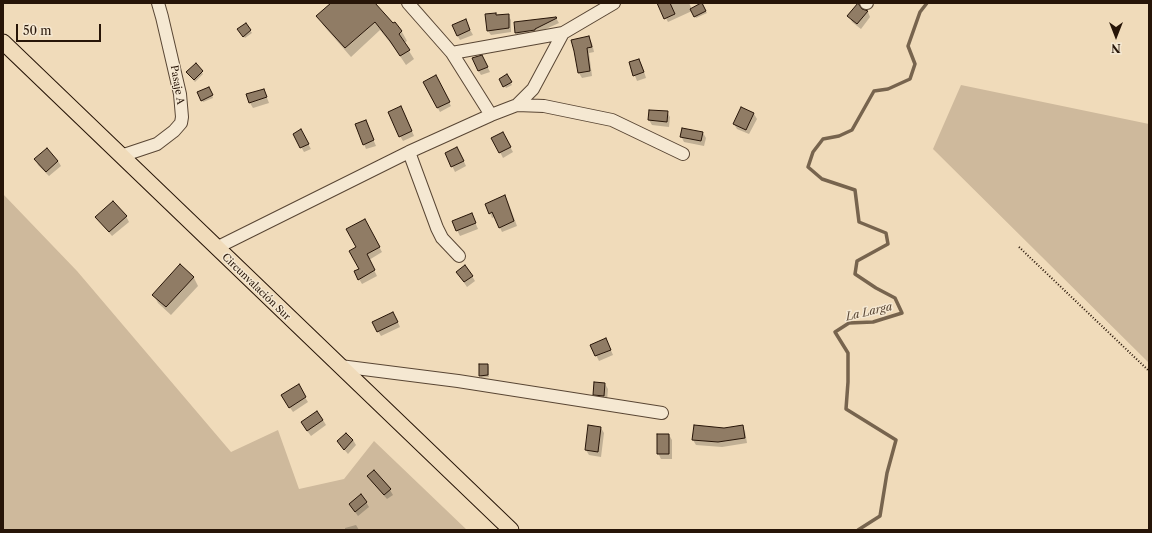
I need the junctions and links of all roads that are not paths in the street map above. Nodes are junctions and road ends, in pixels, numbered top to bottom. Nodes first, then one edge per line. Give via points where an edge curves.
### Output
1 (158, 3) edge
2 (408, 3) edge
3 (614, 3) edge
4 (563, 33) junction
5 (3, 42) edge
6 (452, 53) junction
7 (517, 105) junction
8 (491, 115) junction
9 (409, 152) junction
10 (683, 154) dead end
11 (121, 156) junction
12 (216, 248) junction
13 (459, 256) dead end
14 (340, 366) junction
15 (662, 413) dead end
16 (510, 530) edge

1 - 11 street, Pasaje A via 180,94 181,123 157,144
2 - 6 street
3 - 4 street
4 - 6 street
4 - 7 street via 533,88
5 - 11 main road, Circunvalación Sur
6 - 8 street
7 - 8 street
7 - 10 street via 544,106 612,120
8 - 9 street
9 - 12 street
9 - 13 street via 437,228 442,238
11 - 12 main road, Circunvalación Sur
12 - 14 main road, Circunvalación Sur
14 - 15 street
14 - 16 main road, Circunvalación Sur

